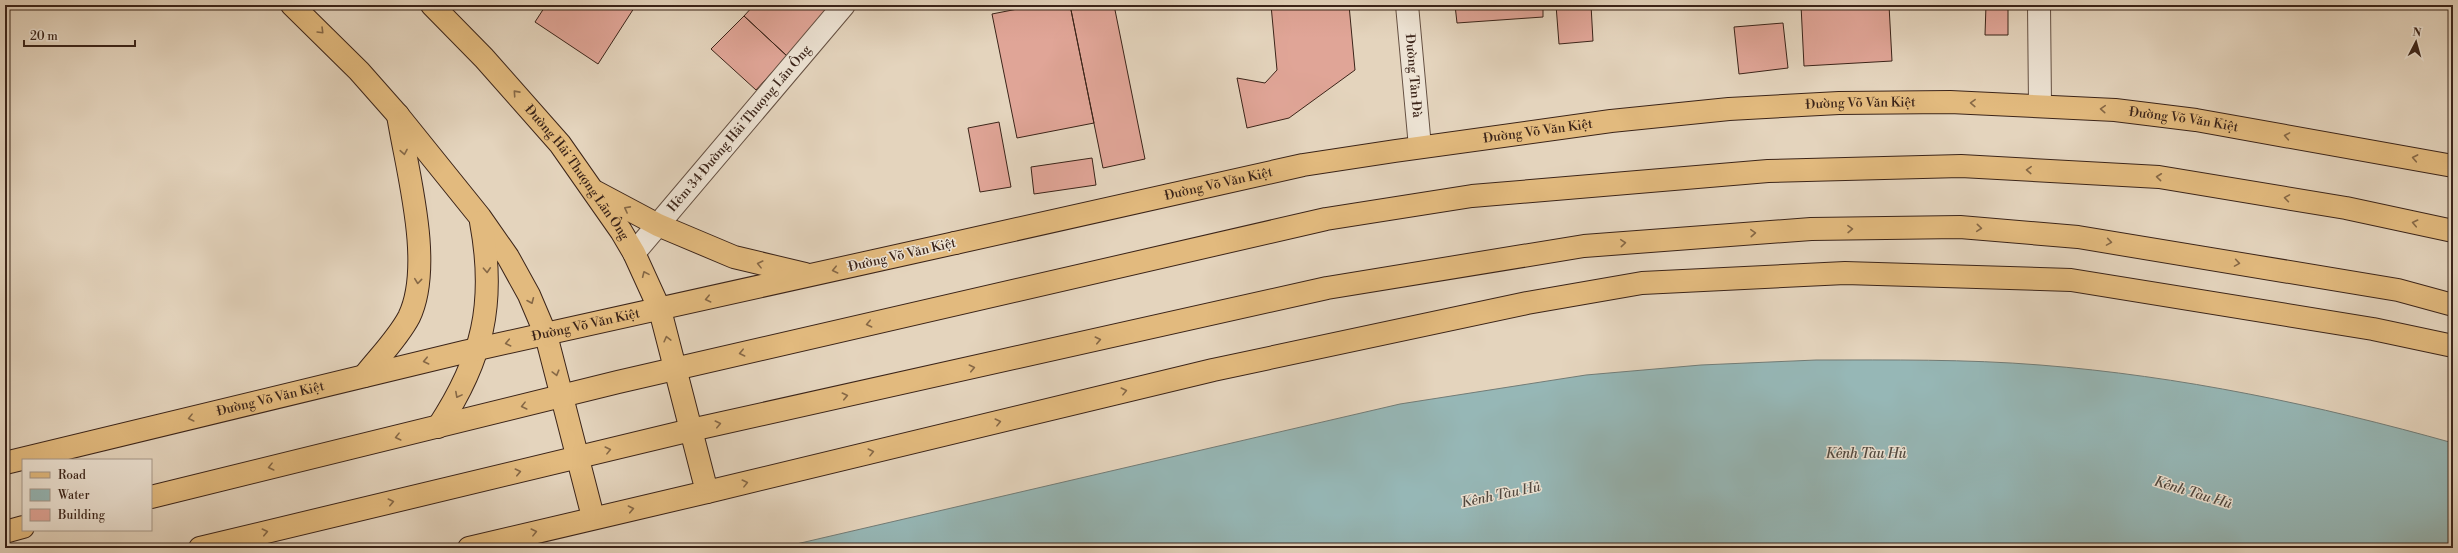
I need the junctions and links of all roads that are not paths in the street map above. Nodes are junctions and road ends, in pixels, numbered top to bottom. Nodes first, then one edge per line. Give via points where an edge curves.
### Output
1 (292, 5) edge
2 (844, 5) edge
3 (1407, 5) edge
4 (2039, 5) edge
5 (434, 6) edge
6 (2040, 105) junction
7 (398, 114) junction
8 (1420, 147) junction
9 (2453, 166) edge
10 (592, 190) junction
11 (480, 217) junction
12 (658, 225) junction
13 (2453, 231) edge
14 (634, 253) junction
15 (812, 276) junction
16 (2398, 290) junction
17 (2453, 305) edge
18 (660, 310) junction
19 (2453, 315) edge
20 (546, 335) junction
21 (2453, 346) edge
22 (476, 350) junction
23 (675, 369) junction
24 (364, 376) junction
25 (562, 396) junction
26 (438, 427) junction
27 (691, 430) junction
28 (578, 458) junction
29 (25, 459) edge
30 (22, 460) edge
31 (5, 464) edge
32 (707, 492) junction
33 (152, 496) edge
34 (593, 517) junction
35 (22, 527) edge
36 (5, 532) edge
37 (200, 548) edge
38 (469, 548) edge

1 -> 7 main road via 359,71
2 - 12 street, Hẻm 34 Đường Hải Thượng Lãn Ông
3 - 8 street, Đường Tản Đà
4 - 6 street
10 -> 5 main road, Đường Hải Thượng Lãn Ông via 560,144 528,106
6 -> 8 main road, Đường Võ Văn Kiệt via 1950,102 1839,103 1729,109 1514,133
9 -> 6 main road, Đường Võ Văn Kiệt via 2196,120 2115,110
7 - 11 main road
7 -> 24 main road via 418,238 418,282 415,301 408,318
8 -> 15 main road, Đường Võ Văn Kiệt via 1302,166
12 -> 10 main road
10 - 14 main road, Đường Hải Thượng Lãn Ông
11 -> 20 main road via 508,257 529,295
11 -> 22 main road via 486,251 488,286 484,321
12 - 14 street, Hẻm 34 Đường Hải Thượng Lãn Ông
15 -> 12 main road via 734,257
13 -> 23 main road via 2346,208 2159,177 1961,166 1768,171 1472,196 1326,219
18 -> 14 main road, Đường Hải Thượng Lãn Ông
15 -> 18 main road, Đường Võ Văn Kiệt
16 - 17 main road
16 - 19 main road
27 -> 16 main road via 1327,288 1584,246 1811,229 1960,227 2078,237
18 - 20 main road, Đường Võ Văn Kiệt
23 -> 18 main road, Đường Hải Thượng Lãn Ông
20 -> 22 main road, Đường Võ Văn Kiệt
20 -> 25 main road
32 -> 21 main road via 1213,370 1527,303 1642,283 1845,273 2071,280 2373,329
22 -> 24 main road, Đường Võ Văn Kiệt
22 -> 26 main road via 468,377
23 - 25 main road
23 - 27 main road, Đường Hải Thượng Lãn Ông
24 -> 29 main road, Đường Võ Văn Kiệt
25 -> 26 main road
25 - 28 main road
26 -> 33 main road
28 -> 27 main road
27 - 32 main road, Đường Hải Thượng Lãn Ông
28 - 34 main road
37 -> 28 main road
30 -> 31 main road, Đường Võ Văn Kiệt
34 -> 32 main road
38 -> 34 main road
35 - 36 main road

